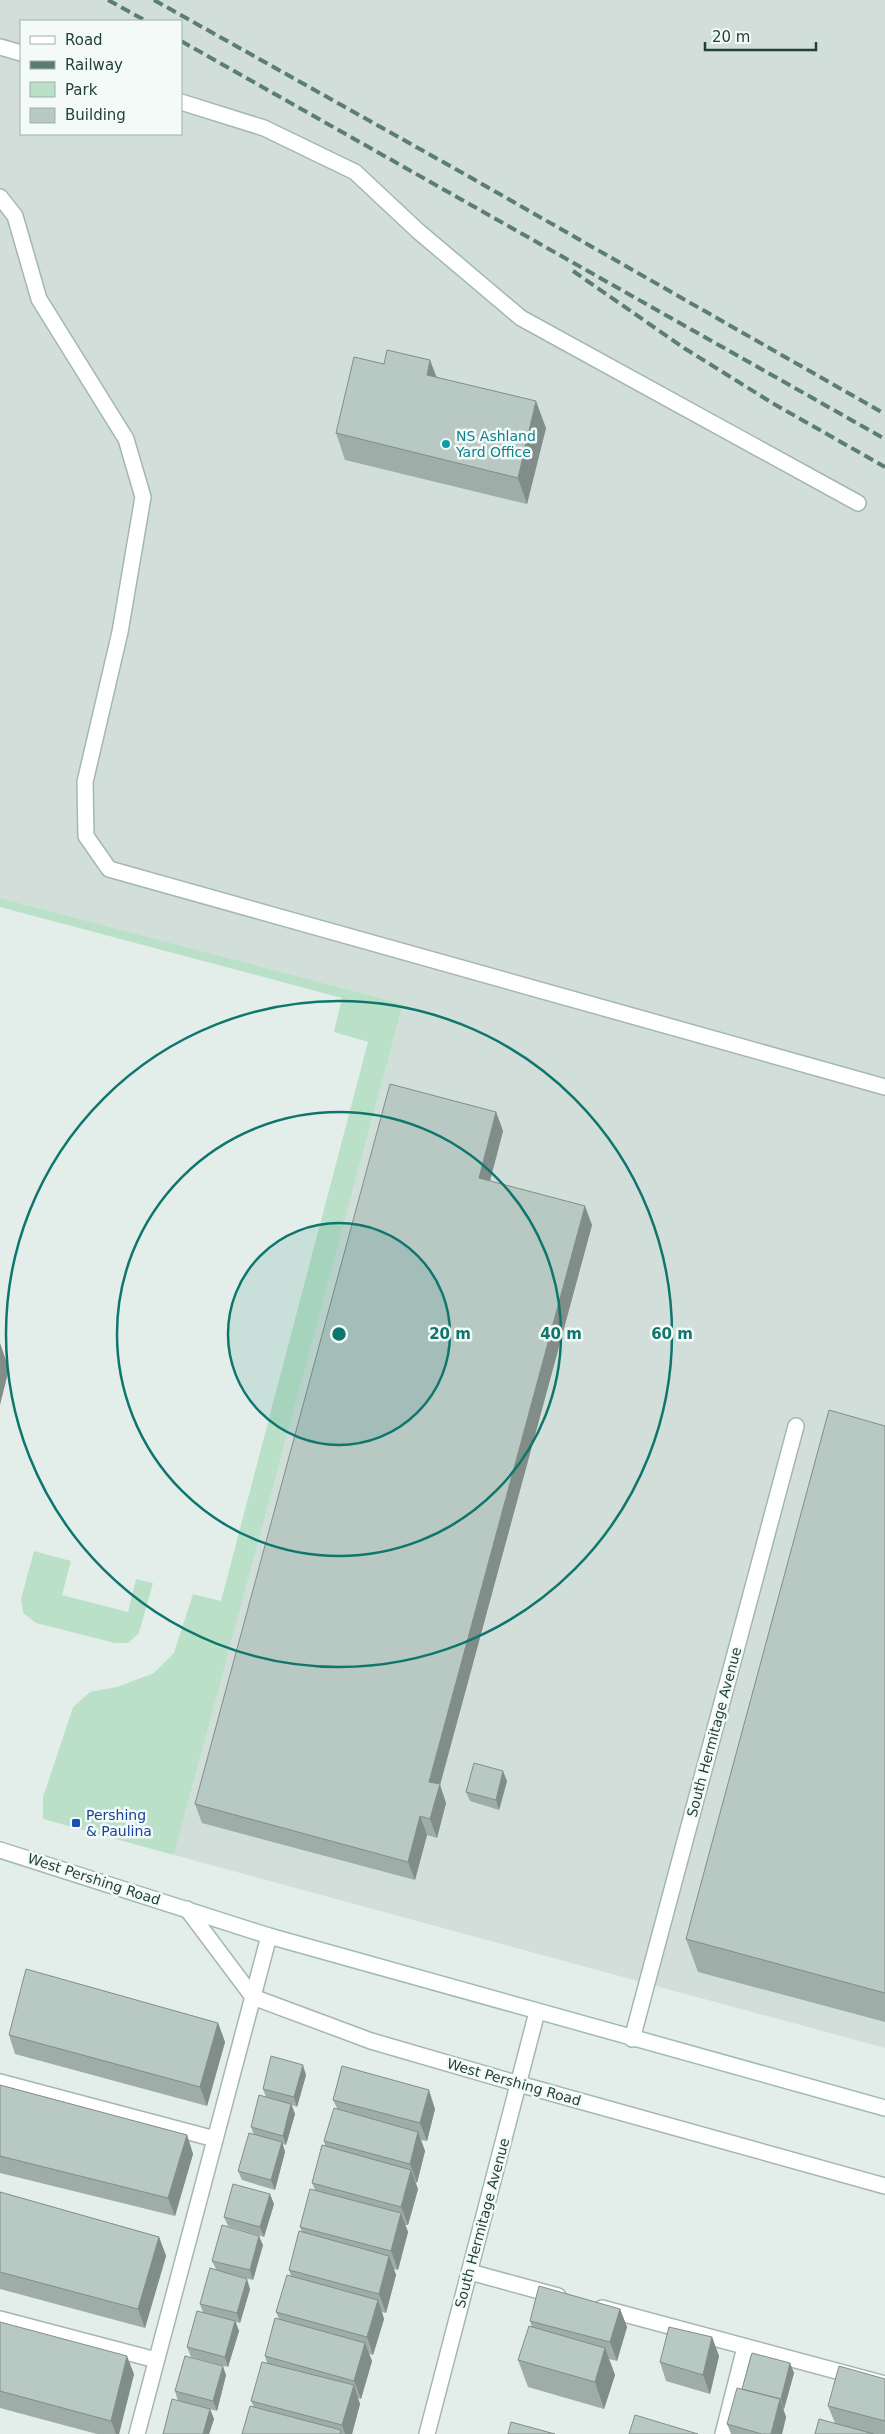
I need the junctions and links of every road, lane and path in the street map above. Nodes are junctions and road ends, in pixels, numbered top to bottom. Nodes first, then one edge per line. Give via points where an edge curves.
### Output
1 (0, 47) edge
2 (20, 54) edge
3 (182, 102) edge
4 (0, 196) edge
5 (858, 504) dead end
6 (885, 1087) edge
7 (796, 1426) dead end
8 (1, 1854) edge
9 (187, 1909) junction
10 (269, 1936) junction
11 (253, 1997) junction
12 (537, 2012) junction
13 (632, 2039) junction
14 (0, 2082) edge
15 (519, 2084) junction
16 (885, 2108) edge
17 (215, 2139) junction
18 (885, 2186) edge
19 (470, 2272) junction
20 (0, 2319) edge
21 (745, 2347) junction
22 (156, 2360) junction
23 (885, 2384) edge
24 (137, 2434) edge
25 (427, 2434) edge
26 (723, 2434) edge

1 - 2 street
3 - 5 street via 264,128 355,172 521,318
4 - 6 street via 15,216 39,299 126,438 143,497 120,632 85,782 86,836 109,869
7 - 13 street, South Hermitage Avenue
8 - 9 street, West Pershing Road
9 - 10 street, West Pershing Road
9 - 11 street
10 - 11 street
10 - 12 street, West Pershing Road
11 - 15 street, West Pershing Road via 371,2041
11 - 17 street
12 - 13 street, West Pershing Road
12 - 15 street, South Hermitage Avenue
13 - 16 street, West Pershing Road
14 - 17 street
15 - 18 street, West Pershing Road
15 - 19 street, South Hermitage Avenue
17 - 22 street
19 - 21 street
19 - 25 street, South Hermitage Avenue
20 - 22 street
21 - 23 street
21 - 26 street
22 - 24 street

